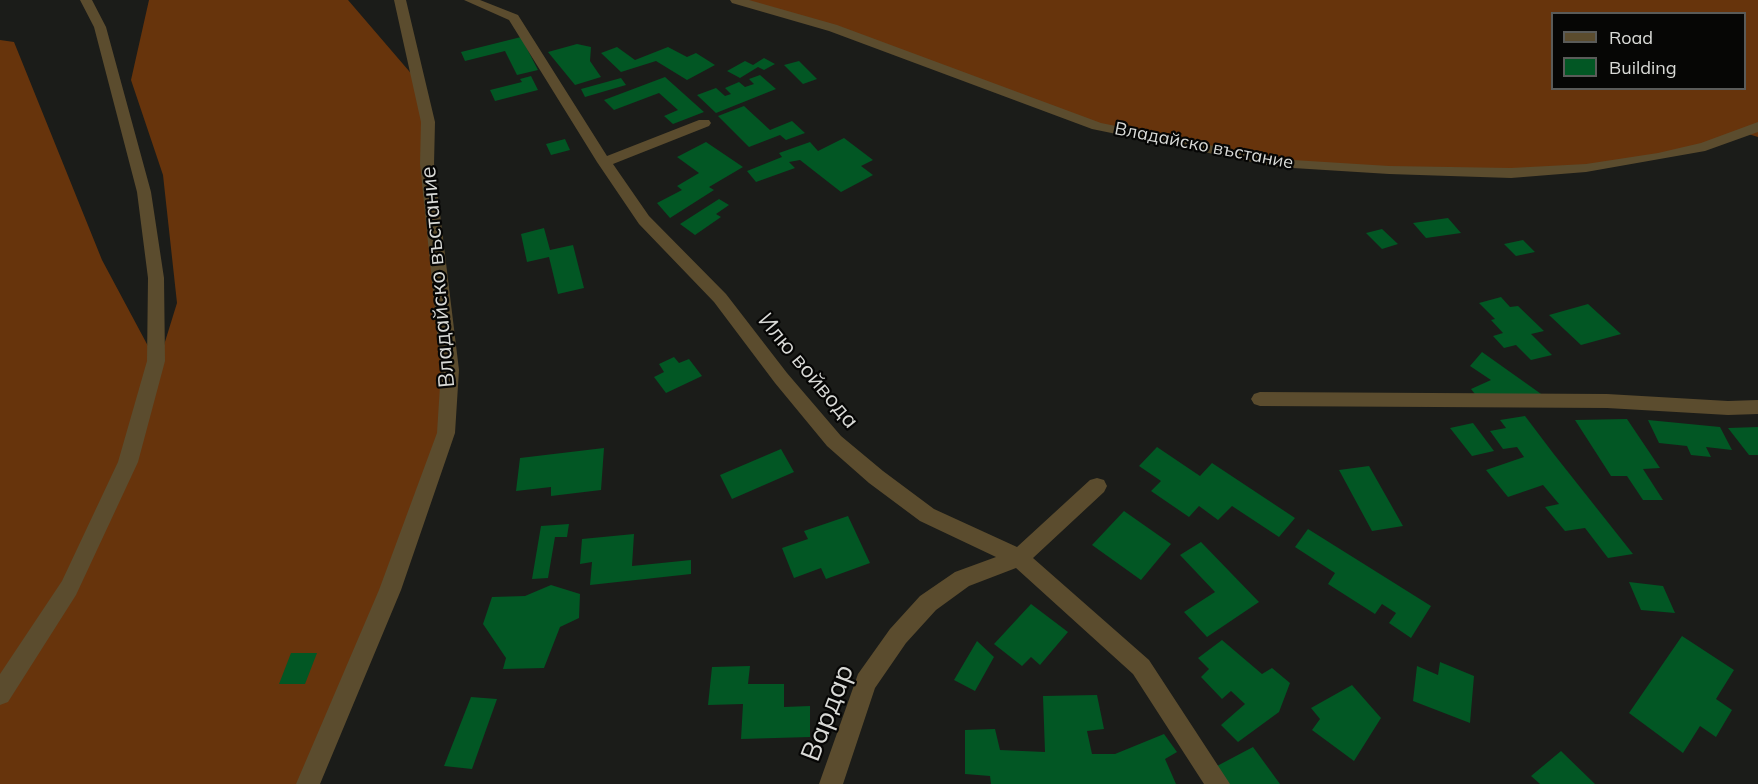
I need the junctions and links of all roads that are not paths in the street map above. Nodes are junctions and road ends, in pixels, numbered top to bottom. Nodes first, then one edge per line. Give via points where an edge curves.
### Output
1 (86, 0) edge
2 (400, 0) edge
3 (470, 0) edge
4 (736, 0) edge
5 (704, 123) dead end
6 (1758, 126) edge
7 (604, 162) junction
8 (1260, 399) dead end
9 (1758, 407) edge
10 (1097, 486) dead end
11 (1019, 558) junction
12 (0, 694) edge
13 (308, 784) edge
14 (831, 784) edge
15 (1218, 784) edge

1 - 12 street via 100,27 144,192 156,278 156,361 128,462 69,588
2 - 13 street, Владайско въстание via 428,122 427,164 450,370 446,433 390,590
3 - 7 street, Илю войвода via 514,18
4 - 6 street, Владайско въстание via 832,28 1097,126 1277,163 1511,173 1586,168 1705,147
5 - 7 street
7 - 11 street, Илю войвода via 644,220 720,298 834,441 927,515
8 - 9 street via 1607,401
10 - 11 street
11 - 14 street, Вардар via 962,579 928,603 898,636 866,682
11 - 15 street, Илю войвода via 1141,667

